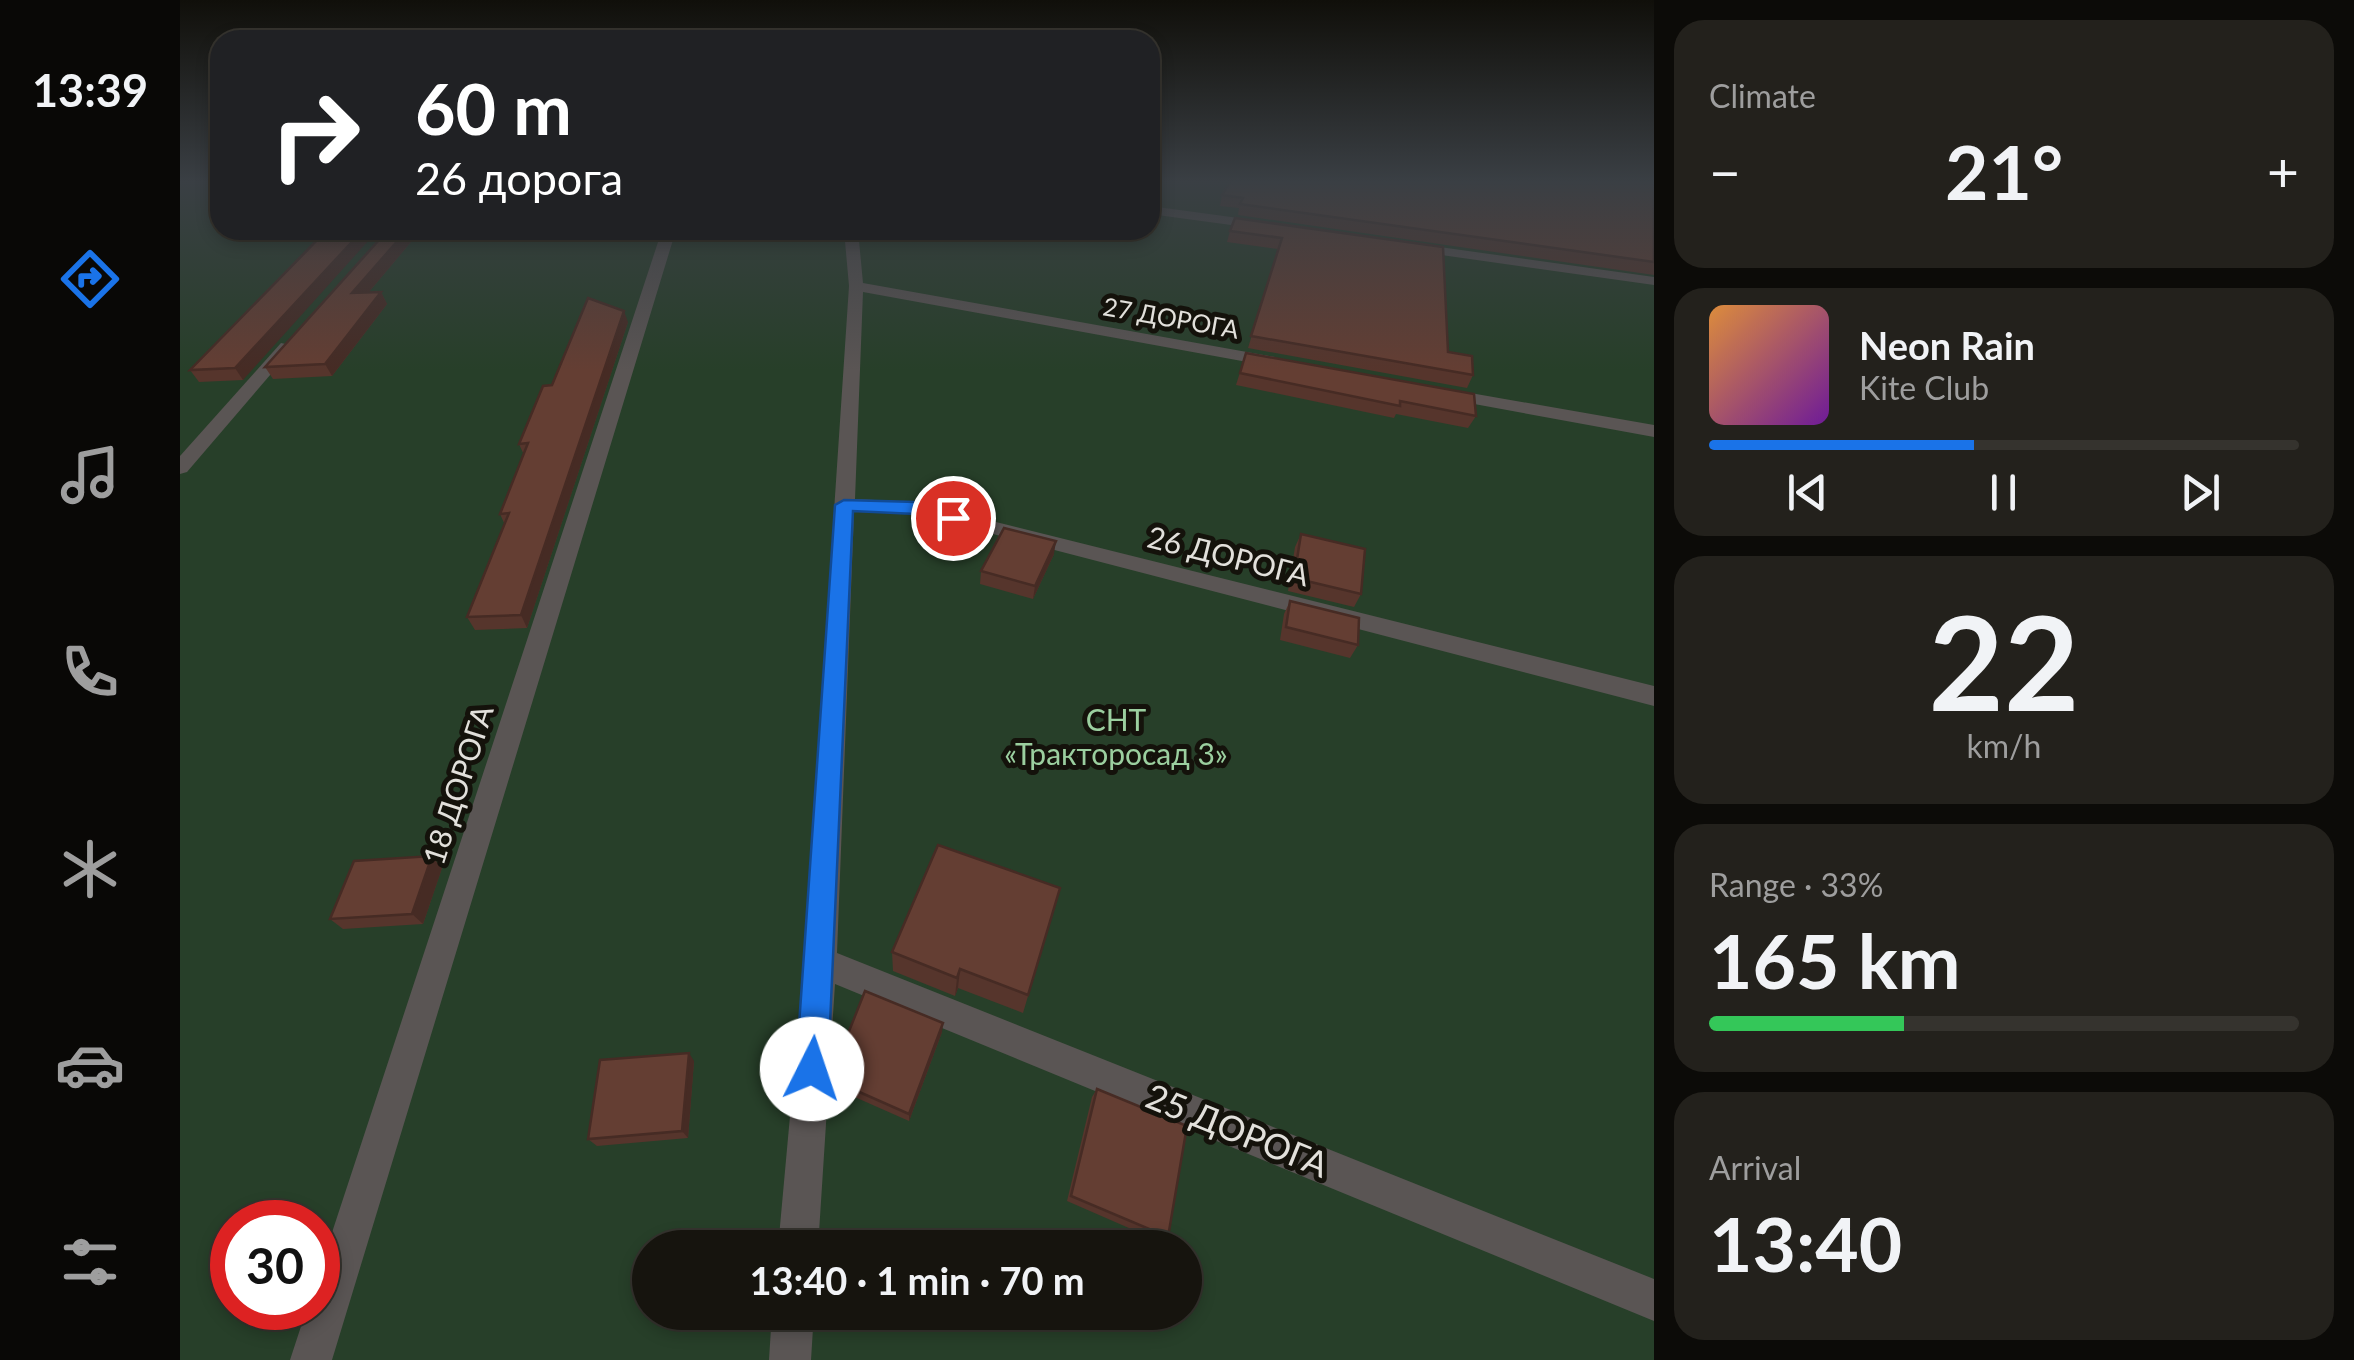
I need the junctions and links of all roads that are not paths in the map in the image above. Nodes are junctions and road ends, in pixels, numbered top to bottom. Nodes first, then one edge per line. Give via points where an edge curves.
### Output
1 (664, 243) edge
2 (852, 243) edge
3 (1402, 245) edge
4 (1654, 281) edge
5 (856, 286) junction
6 (298, 334) edge
7 (1284, 364) edge
8 (1420, 388) edge
9 (1654, 431) edge
10 (180, 468) edge
11 (844, 505) junction
12 (1654, 696) edge
13 (820, 962) junction
14 (799, 1230) edge
15 (1654, 1300) edge
16 (792, 1330) edge
17 (311, 1360) edge
18 (790, 1360) edge

1 - 17 street, 18 ДОРОГА
2 - 5 street
3 - 4 street
5 - 7 street, 27 ДОРОГА
5 - 11 street
6 - 10 street
8 - 9 street
11 - 12 street, 26 ДОРОГА via 916,508
11 - 13 street
13 - 14 street
13 - 15 street, 25 ДОРОГА
16 - 18 street

